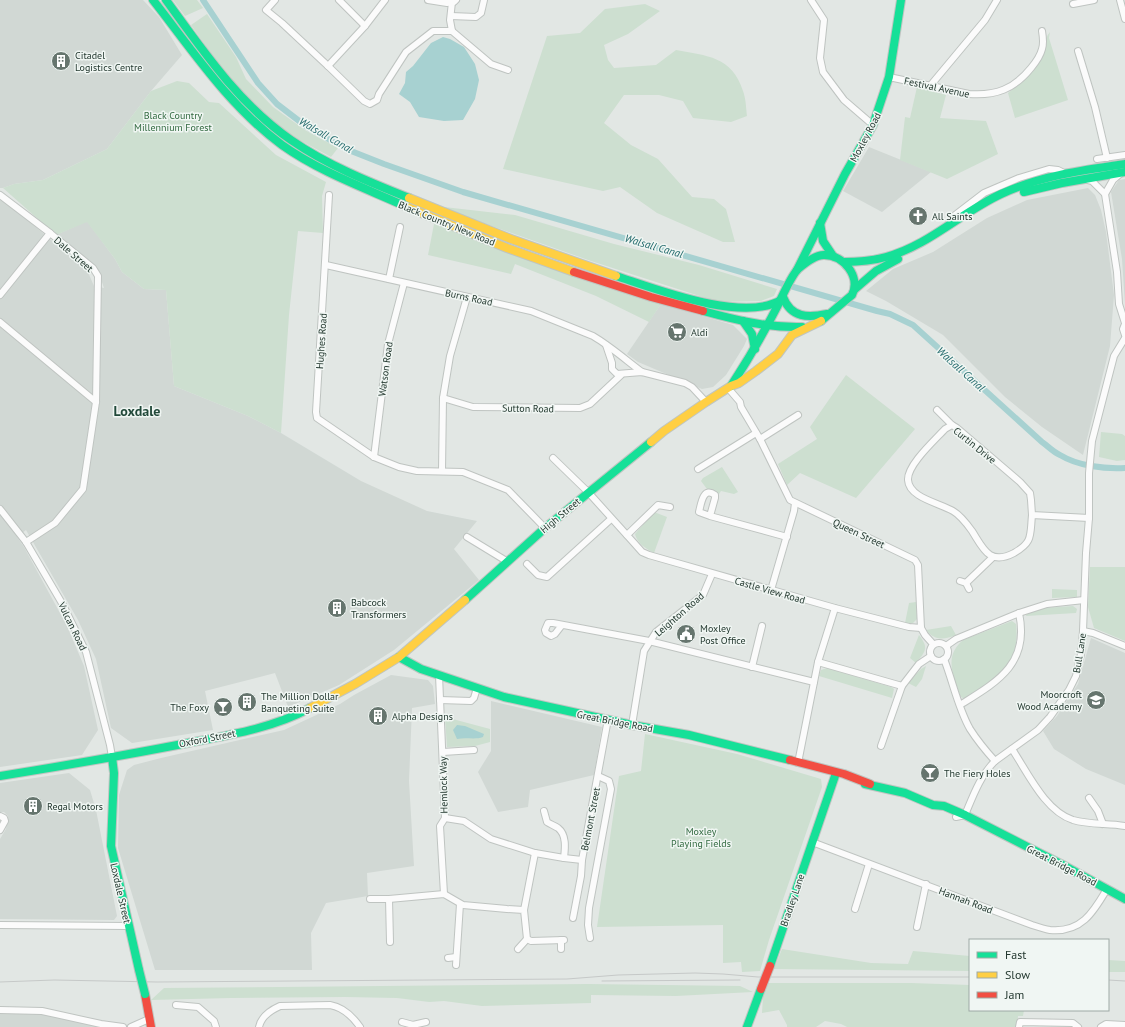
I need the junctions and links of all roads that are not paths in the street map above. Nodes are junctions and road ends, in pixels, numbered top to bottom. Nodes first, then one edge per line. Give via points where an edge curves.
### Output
1 (153, 0) edge
2 (166, 0) edge
3 (275, 0) edge
4 (339, 0) edge
5 (385, 0) edge
6 (428, 0) edge
7 (484, 0) edge
8 (811, 0) edge
9 (901, 0) edge
10 (997, 0) edge
11 (1094, 0) edge
12 (1120, 0) edge
13 (454, 1) edge
14 (1073, 4) dead end
15 (451, 16) junction
16 (1125, 19) edge
17 (365, 26) junction
18 (452, 31) junction
19 (1042, 31) dead end
20 (1078, 51) dead end
21 (328, 66) junction
22 (508, 70) dead end
23 (889, 77) junction
24 (930, 86) junction
25 (873, 124) junction
26 (1125, 155) edge
27 (1107, 158) junction
28 (1097, 159) dead end
29 (1125, 164) edge
30 (1124, 172) edge
31 (1082, 179) junction
32 (1105, 194) junction
33 (0, 195) edge
34 (329, 195) dead end
35 (820, 222) junction
36 (400, 227) dead end
37 (50, 233) junction
38 (833, 256) junction
39 (844, 262) junction
40 (326, 265) junction
41 (797, 270) junction
42 (389, 279) junction
43 (404, 283) junction
44 (853, 292) junction
45 (0, 295) edge
46 (784, 295) junction
47 (467, 297) junction
48 (836, 310) junction
49 (743, 321) junction
50 (0, 322) edge
51 (1125, 324) edge
52 (768, 326) junction
53 (809, 326) junction
54 (1125, 335) edge
55 (1125, 338) edge
56 (606, 345) junction
57 (754, 352) junction
58 (621, 357) junction
59 (628, 362) junction
60 (766, 363) junction
61 (612, 366) junction
62 (642, 372) junction
63 (623, 374) junction
64 (607, 387) junction
65 (730, 387) junction
66 (443, 398) junction
67 (96, 402) junction
68 (706, 402) junction
69 (937, 410) dead end
70 (798, 415) dead end
71 (952, 425) junction
72 (756, 433) junction
73 (760, 439) junction
74 (374, 457) junction
75 (554, 458) dead end
76 (698, 469) dead end
77 (442, 471) junction
78 (588, 492) junction
79 (795, 503) junction
80 (670, 507) dead end
81 (0, 509) edge
82 (1032, 515) junction
83 (710, 516) dead end
84 (1089, 518) junction
85 (611, 519) junction
86 (545, 528) junction
87 (626, 535) junction
88 (468, 537) dead end
89 (786, 537) junction
90 (26, 542) junction
91 (993, 556) junction
92 (508, 562) junction
93 (527, 564) dead end
94 (712, 574) junction
95 (771, 590) junction
96 (969, 590) dead end
97 (1084, 600) junction
98 (835, 608) junction
99 (1019, 613) junction
100 (562, 625) dead end
101 (762, 626) dead end
102 (921, 628) junction
103 (1083, 631) junction
104 (649, 642) junction
105 (934, 644) junction
106 (946, 646) junction
107 (1125, 646) edge
108 (931, 656) junction
109 (399, 657) junction
110 (944, 659) junction
111 (818, 662) junction
112 (752, 667) junction
113 (439, 675) junction
114 (814, 682) junction
115 (902, 686) junction
116 (477, 688) junction
117 (440, 700) junction
118 (960, 705) junction
119 (608, 719) junction
120 (632, 725) junction
121 (881, 746) dead end
122 (1012, 749) junction
123 (474, 750) dead end
124 (443, 752) junction
125 (112, 757) junction
126 (995, 761) junction
127 (798, 763) junction
128 (836, 773) junction
129 (0, 776) edge
130 (598, 776) junction
131 (1089, 798) dead end
132 (934, 805) junction
133 (544, 811) dead end
134 (965, 814) junction
135 (956, 817) junction
136 (2, 818) edge
137 (445, 818) junction
138 (1102, 824) junction
139 (974, 826) junction
140 (1125, 826) edge
141 (0, 830) edge
142 (999, 833) junction
143 (812, 842) junction
144 (535, 853) junction
145 (564, 858) junction
146 (582, 860) junction
147 (869, 864) junction
148 (926, 884) junction
149 (1107, 888) junction
150 (444, 894) junction
151 (389, 899) junction
152 (1125, 899) edge
153 (370, 900) dead end
154 (460, 904) junction
155 (524, 910) junction
156 (855, 910) dead end
157 (573, 918) dead end
158 (0, 924) edge
159 (128, 926) junction
160 (918, 927) dead end
161 (590, 938) dead end
162 (527, 939) junction
163 (390, 942) dead end
164 (518, 949) dead end
165 (562, 949) dead end
166 (456, 957) junction
167 (448, 958) dead end
168 (456, 965) dead end
169 (176, 1005) dead end
170 (0, 1010) edge
171 (402, 1022) dead end
172 (426, 1022) dead end
173 (150, 1023) edge
174 (1125, 1025) edge
175 (413, 1026) edge
176 (123, 1027) edge
177 (131, 1027) edge
178 (216, 1027) edge
179 (259, 1027) edge
180 (360, 1027) edge
181 (747, 1027) edge
182 (1020, 1027) edge
183 (1078, 1027) edge
184 (1101, 1027) edge

1 - 49 main road, Black Country New Road via 213,79 237,106 267,133 306,160 338,177 437,220 539,259 665,301
2 - 46 main road, Black Country New Road via 246,103 292,141 332,164 501,236 668,293 733,308 764,308 771,306
3 - 21 street via 266,10
4 - 17 street
5 - 17 street
6 - 13 street
7 - 15 street via 481,13 476,17
8 - 25 street via 824,20 820,58 823,72 844,100
9 - 23 main road, Moxley Road
10 - 24 street via 985,20
11 - 14 street
12 - 16 street
13 - 15 street
15 - 18 street
17 - 21 street
18 - 21 street via 433,31 406,52 377,100 370,104
18 - 22 street via 491,64
19 - 24 street, Festival Avenue via 1043,48 1025,76 1016,84 981,95
20 - 27 street
23 - 24 street, Festival Avenue
23 - 25 main road, Moxley Road
25 - 35 main road, Moxley Road
26 - 27 street
27 - 28 street
29 - 39 main road via 1021,185 897,254 873,260
30 - 31 main road
30 - 32 street via 1113,180
31 - 32 street via 1092,181
31 - 44 main road via 1024,192 1003,201 937,241 888,263
32 - 51 street via 1117,272 1119,304
33 - 37 street
34 - 40 street, Hughes Road
35 - 38 main road via 823,243
35 - 41 main road, Moxley Road
36 - 42 street
37 - 45 street, Dale Street
37 - 67 street, Dale Street via 93,268 98,276
38 - 39 main road
38 - 41 main road via 824,255 811,259
39 - 44 main road via 855,279
40 - 42 street, Burns Road
40 - 74 street, Hughes Road via 316,415
41 - 46 main road
42 - 43 street, Burns Road
43 - 47 street, Burns Road
43 - 74 street, Watson Road via 388,344
44 - 48 main road
46 - 48 main road via 788,308 796,314 819,316
46 - 52 main road, High Street
47 - 56 street, Burns Road via 531,311 593,336
47 - 66 street via 450,356
48 - 53 main road, High Street
49 - 52 main road, Black Country New Road
49 - 57 main road via 753,335
50 - 67 street
51 - 54 street
52 - 53 main road, Black Country New Road
52 - 57 main road, High Street
53 - 60 main road, High Street via 792,334 778,354
55 - 84 street, Bull Lane via 1114,356 1094,434 1089,472
56 - 58 street, Burns Road
56 - 61 street
57 - 60 main road via 756,361
57 - 65 main road, High Street
58 - 59 street
58 - 61 street via 615,359
59 - 62 street
59 - 63 street via 629,368
60 - 65 main road, High Street
61 - 63 street via 614,372
61 - 64 street, Sutton Road
62 - 63 street
62 - 68 street via 685,383
63 - 64 street, Sutton Road
64 - 66 street, Sutton Road via 590,404 580,408 473,407
65 - 68 main road, High Street
65 - 72 street, Queen Street
66 - 77 street
67 - 90 street, Dale Street via 82,489 55,523
68 - 78 main road, High Street via 664,431
69 - 71 street
70 - 73 street
71 - 82 street, Curtin Drive via 1030,493
71 - 91 street, Curtin Drive via 945,429 912,467 908,476 910,488 916,494 954,511 972,531 983,549
72 - 73 street, Queen Street
72 - 76 street
73 - 79 street, Queen Street via 787,495
74 - 77 street via 417,471
75 - 78 street, Castle View Road
77 - 86 street via 463,472 508,490
78 - 85 street, Castle View Road
78 - 86 main road, High Street
79 - 89 street
79 - 102 street, Queen Street via 915,560 918,565
80 - 87 street via 658,505
81 - 90 street, Vulcan Road
82 - 84 street
82 - 91 street, Curtin Drive via 1030,537 1026,546 1011,554
83 - 89 street
84 - 97 street, Bull Lane
85 - 87 street, Castle View Road
85 - 93 street via 547,577 538,575
86 - 92 main road, High Street
87 - 94 street, Castle View Road via 642,552
88 - 92 street
89 - 95 street
90 - 125 street, Vulcan Road via 64,606 86,652
91 - 96 street via 963,582
92 - 109 main road, High Street
94 - 95 street, Castle View Road
94 - 104 street, Leighton Road via 703,595 656,632
95 - 98 street, Castle View Road
97 - 99 street via 1047,604
97 - 103 street, Bull Lane
98 - 102 street, Castle View Road
98 - 111 street
99 - 106 street via 956,639
99 - 118 street via 1020,643 1007,672
100 - 104 street
101 - 112 street
102 - 105 street
103 - 107 street
103 - 122 street, Bull Lane via 1080,660 1069,690 1038,730
104 - 112 street
104 - 120 street, Leighton Road via 644,651
105 - 106 street
105 - 108 street via 930,650
106 - 110 street via 947,654
108 - 110 street via 935,660
108 - 115 street via 919,664
109 - 113 main road, Great Bridge Road via 414,666
109 - 125 main road, Oxford Street via 355,684 278,723
110 - 118 street
111 - 114 street
111 - 115 street
112 - 114 street
113 - 116 main road, Great Bridge Road
113 - 117 street, Hemlock Way
114 - 127 street
115 - 121 street
116 - 117 street via 471,701
116 - 119 main road, Great Bridge Road
117 - 124 street, Hemlock Way
118 - 126 street via 970,728
119 - 120 main road, Great Bridge Road
119 - 130 street, Belmont Street
120 - 127 main road, Great Bridge Road via 689,735
122 - 126 street, Bull Lane
122 - 138 street via 1052,808 1074,820
123 - 124 street
124 - 137 street, Hemlock Way
125 - 129 main road, Oxford Street
125 - 159 main road, Loxdale Street via 114,773 111,846
126 - 134 street, Bull Lane via 984,775
127 - 128 main road, Great Bridge Road
128 - 132 main road, Great Bridge Road via 905,793
128 - 143 main road, Bradley Lane
130 - 146 street, Belmont Street
130 - 161 street via 609,781 611,788 589,908
131 - 138 street via 1098,811
132 - 134 main road, Great Bridge Road
132 - 135 main road, Great Bridge Road
133 - 145 street via 547,822 558,828 563,836 566,845
134 - 135 street
134 - 139 street via 964,818
134 - 142 main road, Great Bridge Road
135 - 139 main road, Great Bridge Road
136 - 141 street
137 - 144 street via 464,821 492,839
137 - 150 street, Hemlock Way via 440,826
138 - 140 street
139 - 142 main road, Great Bridge Road
142 - 149 main road, Great Bridge Road
143 - 147 street, Hannah Road
143 - 181 main road, Bradley Lane, bridge
144 - 145 street
144 - 155 street
145 - 146 street
146 - 157 street, Belmont Street
147 - 148 street, Hannah Road
147 - 156 street
148 - 149 street, Hannah Road via 1032,926 1050,930 1066,929 1082,922 1094,912
148 - 160 street
149 - 152 main road, Great Bridge Road
150 - 151 street
150 - 154 street
151 - 153 street
151 - 163 street
154 - 155 street
154 - 166 street
155 - 162 street
158 - 159 street
159 - 173 main road, Loxdale Street, bridge
162 - 164 street
162 - 165 street via 562,940
166 - 167 street
166 - 168 street
169 - 178 street via 198,1007 214,1021
170 - 176 street via 42,1011
171 - 175 street
172 - 175 street
173 - 177 street
174 - 184 street via 1106,1024
179 - 180 street via 262,1019 280,1006 330,1004 344,1010
182 - 183 street via 1020,1022 1073,1023

